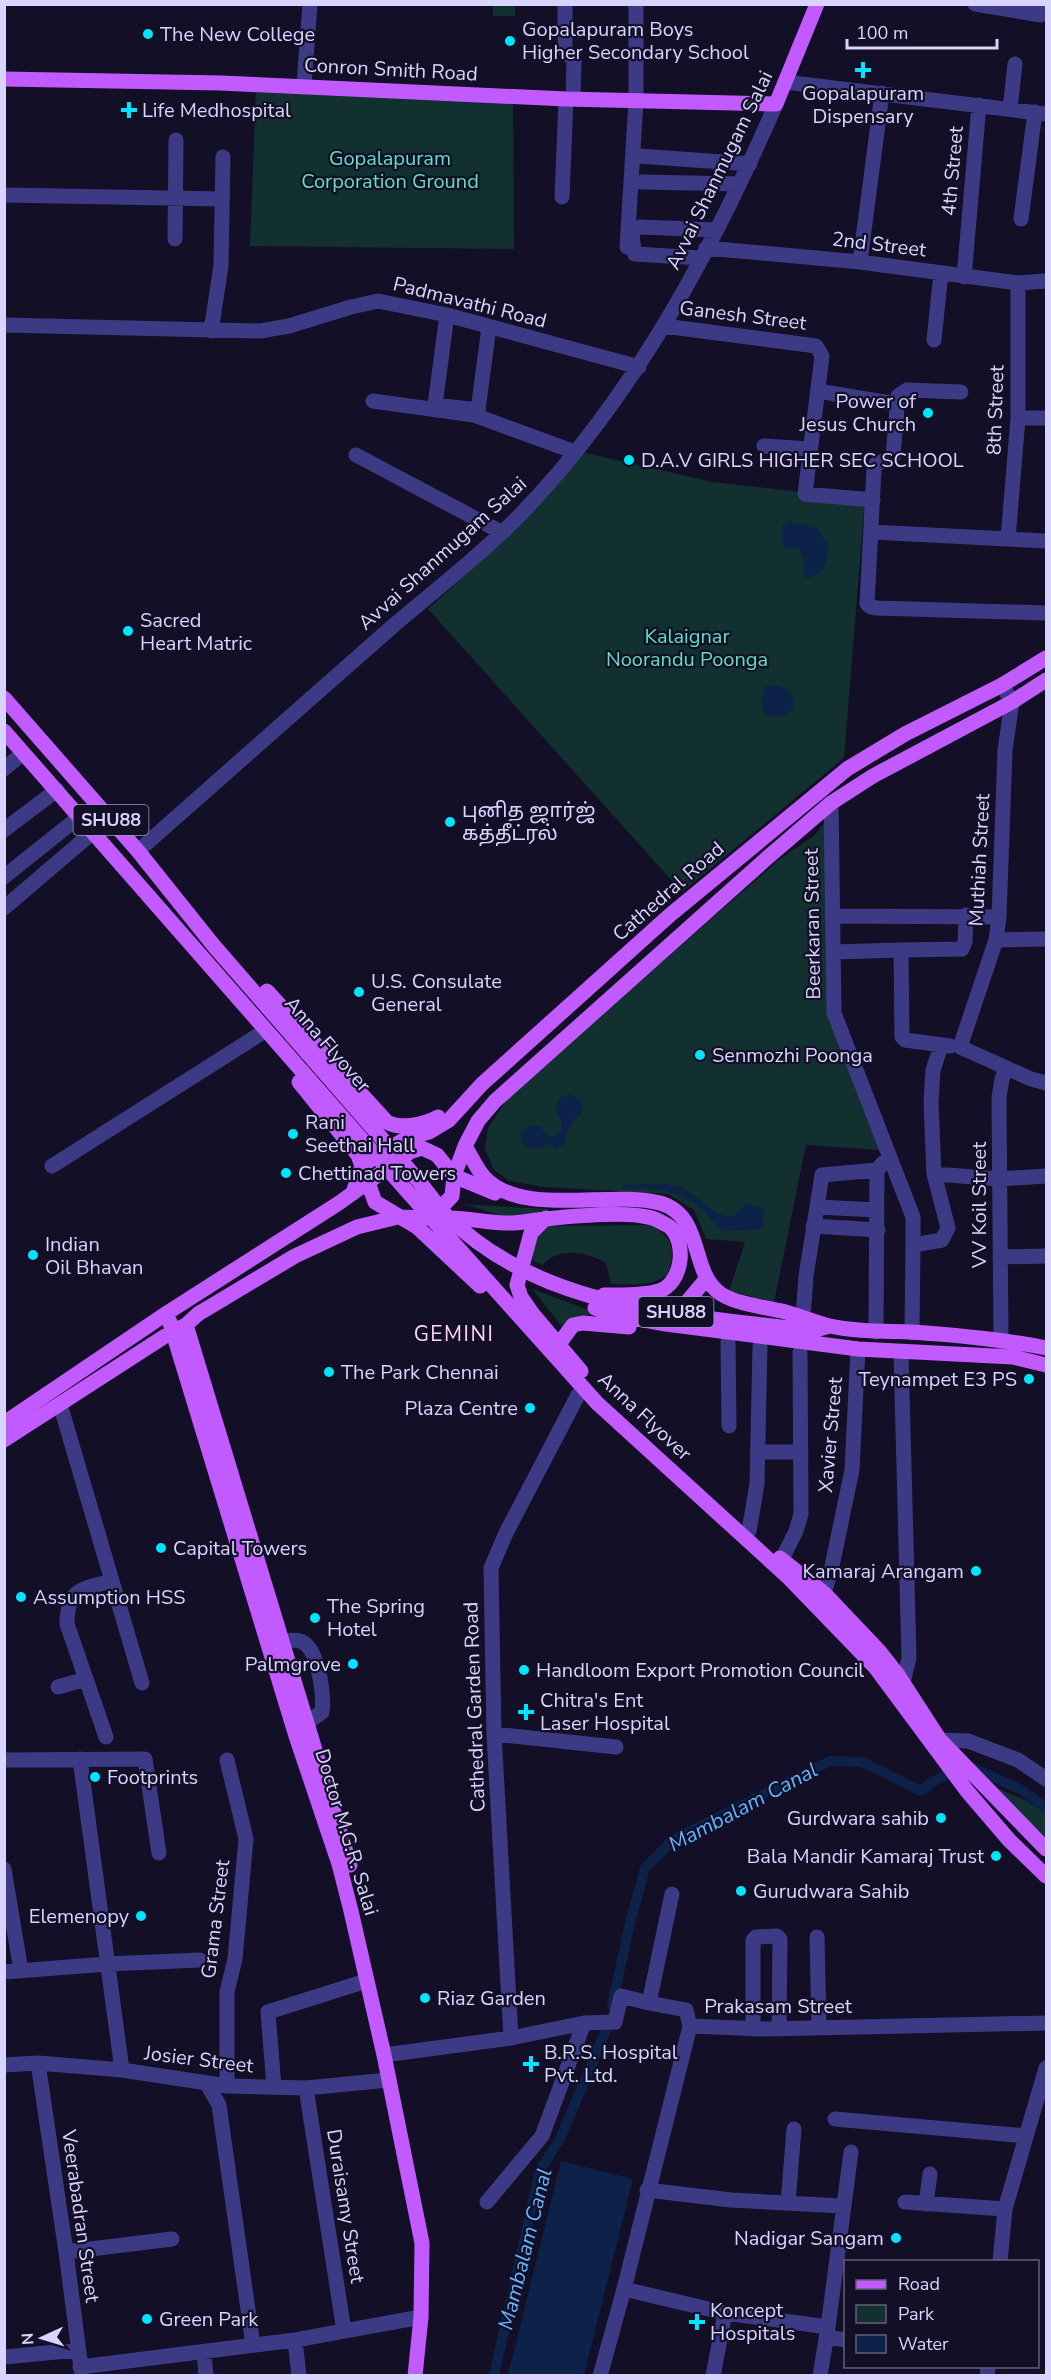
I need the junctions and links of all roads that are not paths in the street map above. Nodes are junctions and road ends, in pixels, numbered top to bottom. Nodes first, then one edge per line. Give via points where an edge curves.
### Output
1 (310, 4) edge
2 (565, 4) edge
3 (636, 4) edge
4 (817, 4) edge
5 (975, 4) edge
6 (1044, 5) edge
7 (1015, 64) dead end
8 (4, 79) edge
9 (785, 82) junction
10 (304, 86) junction
11 (882, 93) junction
12 (569, 99) junction
13 (636, 101) junction
14 (776, 104) junction
15 (979, 105) junction
16 (1010, 109) junction
17 (1041, 113) edge
18 (176, 140) dead end
19 (639, 156) dead end
20 (223, 157) dead end
21 (750, 164) junction
22 (642, 182) dead end
23 (740, 184) junction
24 (4, 195) edge
25 (562, 197) dead end
26 (175, 198) junction
27 (222, 199) junction
28 (1022, 219) dead end
29 (716, 230) junction
30 (175, 238) dead end
31 (627, 247) dead end
32 (704, 253) junction
33 (860, 262) junction
34 (941, 273) junction
35 (964, 277) junction
36 (1047, 281) edge
37 (1018, 283) junction
38 (447, 315) junction
39 (4, 325) edge
40 (664, 326) junction
41 (489, 327) junction
42 (211, 331) junction
43 (934, 340) dead end
44 (639, 367) junction
45 (818, 391) junction
46 (961, 392) dead end
47 (373, 401) dead end
48 (896, 404) junction
49 (1018, 418) junction
50 (1047, 418) edge
51 (764, 446) dead end
52 (810, 449) junction
53 (575, 452) junction
54 (356, 455) dead end
55 (873, 500) junction
56 (872, 531) junction
57 (501, 532) junction
58 (1008, 539) junction
59 (1047, 541) edge
60 (1047, 613) edge
61 (1047, 658) edge
62 (1047, 680) edge
63 (1002, 685) junction
64 (4, 698) edge
65 (1012, 702) junction
66 (4, 731) edge
67 (23, 753) junction
68 (4, 769) edge
69 (57, 790) junction
70 (831, 803) junction
71 (79, 818) junction
72 (4, 830) edge
73 (93, 832) junction
74 (138, 851) junction
75 (4, 877) edge
76 (7, 901) edge
77 (834, 915) junction
78 (966, 915) junction
79 (999, 917) junction
80 (1047, 939) edge
81 (996, 940) junction
82 (901, 950) junction
83 (834, 952) junction
84 (212, 956) junction
85 (260, 1034) junction
86 (941, 1046) junction
87 (960, 1047) junction
88 (1006, 1069) junction
89 (1047, 1083) edge
90 (479, 1087) junction
91 (393, 1126) junction
92 (465, 1146) junction
93 (888, 1155) junction
94 (360, 1160) junction
95 (52, 1166) dead end
96 (877, 1170) junction
97 (934, 1174) junction
98 (454, 1176) junction
99 (1047, 1176) edge
100 (1000, 1179) junction
101 (368, 1183) junction
102 (353, 1193) junction
103 (513, 1197) junction
104 (818, 1207) junction
105 (877, 1210) junction
106 (398, 1217) junction
107 (546, 1218) junction
108 (434, 1221) junction
109 (813, 1226) junction
110 (878, 1230) junction
111 (913, 1245) junction
112 (1047, 1256) edge
113 (1000, 1257) junction
114 (707, 1278) junction
115 (583, 1295) junction
116 (167, 1313) junction
117 (803, 1317) junction
118 (829, 1326) junction
119 (179, 1328) junction
120 (876, 1332) junction
121 (912, 1332) junction
122 (673, 1333) junction
123 (728, 1342) junction
124 (807, 1342) junction
125 (1001, 1342) junction
126 (559, 1344) junction
127 (760, 1346) junction
128 (1047, 1348) edge
129 (858, 1349) junction
130 (901, 1352) junction
131 (1047, 1365) edge
132 (578, 1395) junction
133 (60, 1404) junction
134 (4, 1423) edge
135 (729, 1426) dead end
136 (4, 1440) edge
137 (758, 1452) junction
138 (801, 1452) junction
139 (706, 1502) junction
140 (749, 1531) junction
141 (782, 1559) junction
142 (112, 1581) junction
143 (824, 1593) junction
144 (280, 1642) junction
145 (86, 1679) junction
146 (903, 1682) junction
147 (142, 1683) dead end
148 (58, 1687) dead end
149 (898, 1700) junction
150 (305, 1724) junction
151 (494, 1734) junction
152 (106, 1737) dead end
153 (940, 1740) junction
154 (616, 1747) dead end
155 (950, 1758) junction
156 (80, 1759) junction
157 (4, 1760) edge
158 (227, 1760) dead end
159 (1047, 1779) edge
160 (1047, 1849) edge
161 (159, 1853) dead end
162 (4, 1869) edge
163 (1047, 1876) edge
164 (672, 1894) dead end
165 (817, 1937) dead end
166 (200, 1960) dead end
167 (108, 1964) junction
168 (21, 1971) junction
169 (4, 1972) edge
170 (366, 1981) junction
171 (649, 2003) junction
172 (584, 2023) junction
173 (1047, 2023) edge
174 (690, 2026) junction
175 (819, 2028) junction
176 (753, 2029) junction
177 (779, 2029) junction
178 (511, 2038) junction
179 (389, 2054) junction
180 (38, 2063) junction
181 (4, 2065) edge
182 (1047, 2068) edge
183 (122, 2070) junction
184 (388, 2080) junction
185 (207, 2084) junction
186 (227, 2086) junction
187 (274, 2087) junction
188 (306, 2088) junction
189 (835, 2119) dead end
190 (794, 2129) dead end
191 (1026, 2136) junction
192 (850, 2152) dead end
193 (930, 2174) dead end
194 (647, 2190) junction
195 (487, 2202) dead end
196 (905, 2202) dead end
197 (788, 2203) junction
198 (926, 2204) junction
199 (842, 2206) junction
200 (1005, 2210) junction
201 (172, 2238) dead end
202 (66, 2252) junction
203 (1000, 2260) edge
204 (624, 2289) junction
205 (839, 2299) edge
206 (725, 2313) junction
207 (421, 2317) junction
208 (344, 2331) junction
209 (827, 2332) junction
210 (844, 2339) edge
211 (295, 2340) junction
212 (253, 2345) junction
213 (77, 2350) junction
214 (204, 2352) junction
215 (4, 2357) edge
216 (81, 2371) edge
217 (206, 2376) edge
218 (299, 2376) edge
219 (415, 2376) edge
220 (422, 2376) edge
221 (600, 2376) edge
222 (713, 2376) edge
223 (820, 2376) edge

1 - 10 street
2 - 12 street via 565,50 574,61
3 - 13 street
4 - 9 main road, Avvai Shanmugam Salai
5 - 6 street via 1041,15
7 - 16 street
8 - 10 main road, Conron Smith Road
9 - 11 street
9 - 14 main road, Avvai Shanmugam Salai
10 - 12 main road, Conron Smith Road
11 - 15 street
11 - 33 street
12 - 13 main road, Conron Smith Road
12 - 25 street
13 - 14 main road, Conron Smith Road
13 - 31 street
14 - 21 street, Avvai Shanmugam Salai
15 - 16 street
15 - 35 street, 4th Street
16 - 17 street
17 - 28 street
18 - 26 street
19 - 21 street
20 - 27 street
21 - 23 street, Avvai Shanmugam Salai
22 - 23 street
23 - 29 street, Avvai Shanmugam Salai
24 - 26 street
26 - 27 street
26 - 30 street
27 - 42 street via 221,266
29 - 32 street, Avvai Shanmugam Salai
29 - 32 street, 2nd Street via 634,229 635,254
32 - 33 street, 2nd Street
32 - 40 street, Avvai Shanmugam Salai
33 - 34 street, 2nd Street
34 - 35 street, 2nd Street
34 - 43 street
35 - 37 street, 2nd Street
36 - 37 street, 2nd Street
37 - 49 street, 8th Street
38 - 41 street, Padmavathi Road
38 - 41 street via 435,405 478,411
38 - 42 street, Padmavathi Road via 378,301 289,326 260,331
39 - 42 street, Padmavathi Road
40 - 44 street, Avvai Shanmugam Salai
40 - 45 street, Ganesh Street via 816,346 822,356
41 - 44 street, Padmavathi Road
44 - 53 street, Avvai Shanmugam Salai
45 - 48 street
45 - 52 street
46 - 48 street via 907,390 898,396
47 - 53 street via 474,415
48 - 55 street via 892,458 876,464
49 - 50 street
49 - 58 street, 8th Street
51 - 52 street
52 - 55 street via 805,494
53 - 57 street, Avvai Shanmugam Salai
54 - 57 street
55 - 56 street
56 - 58 street
56 - 60 street via 867,604 871,607
57 - 74 street, Avvai Shanmugam Salai
58 - 59 street
61 - 63 main road, Cathedral Road
62 - 65 main road, Cathedral Road
63 - 65 street
63 - 90 main road, Cathedral Road via 905,734 847,769 670,915
64 - 74 main road, SHU88
65 - 70 main road, Cathedral Road via 869,778
65 - 79 street, Muthiah Street via 1005,750
66 - 67 main road, SHU88
67 - 68 street
67 - 69 main road, SHU88
69 - 71 main road, SHU88
69 - 72 street
70 - 77 street, Beerkaran Street
70 - 92 main road, Cathedral Road via 495,1101 478,1121
71 - 73 main road, SHU88
71 - 75 street
73 - 76 street
73 - 84 main road, SHU88
74 - 84 main road, SHU88
77 - 78 street
77 - 83 street, Beerkaran Street
78 - 79 street
78 - 82 street via 962,949
79 - 81 street, Muthiah Street
80 - 81 street
81 - 87 street, Muthiah Street
82 - 83 street
82 - 86 street via 902,1037
83 - 93 street, Beerkaran Street via 834,1013
84 - 85 main road via 207,971
84 - 91 main road via 229,948
84 - 108 main road, Anna Flyover / SHU88
84 - 115 main road, Anna Flyover / SHU88 via 445,1214 508,1263
85 - 94 main road
85 - 95 street
86 - 87 street
86 - 97 street via 933,1070 931,1102
87 - 88 street
88 - 89 street
88 - 100 street, VV Koil Street via 999,1097
90 - 91 main road via 435,1119
90 - 94 main road, Cathedral Road via 449,1120
91 - 94 main road
92 - 98 main road, Cathedral Road
92 - 103 main road via 484,1177
93 - 96 street
93 - 111 street, Beerkaran Street via 913,1217
94 - 101 main road
94 - 102 main road
96 - 104 street via 822,1175
96 - 105 street
97 - 100 street
97 - 111 street via 948,1228 942,1240
98 - 101 main road via 437,1155 422,1148 410,1152
98 - 103 main road
98 - 108 main road, Cathedral Road via 452,1196
99 - 100 street
100 - 113 street, VV Koil Street
101 - 102 main road
101 - 106 main road via 375,1202
102 - 116 main road
103 - 114 main road via 640,1200 661,1204 678,1212 691,1231
104 - 105 street
104 - 109 street
105 - 110 street
106 - 108 main road
106 - 119 main road via 357,1227 295,1256
106 - 132 main road via 417,1227 487,1292
107 - 108 main road via 505,1223 460,1217
107 - 115 main road via 623,1215 654,1219 671,1228 678,1242 678,1270 670,1284 659,1291
107 - 126 main road via 531,1233 517,1285 520,1297
108 - 124 main road, Anna Flyover / SHU88 via 506,1271 617,1315
108 - 139 main road, Anna Flyover via 597,1403
109 - 110 street
109 - 117 street
110 - 120 street
111 - 121 street, Beerkaran Street
112 - 113 street
113 - 125 street, VV Koil Street
114 - 117 main road via 720,1293
114 - 122 main road via 686,1303
115 - 124 main road, Anna Flyover / SHU88
116 - 119 main road, Doctor M.G.R. Salai
116 - 134 main road
117 - 118 main road
118 - 120 main road, SHU88
118 - 124 main road, Anna Flyover / SHU88
119 - 133 main road
119 - 144 main road, Doctor M.G.R. Salai
119 - 170 main road, Doctor M.G.R. Salai via 296,1736 341,1870
120 - 121 main road, SHU88
121 - 125 main road, SHU88
122 - 123 main road
122 - 126 main road via 584,1323 573,1325
123 - 127 main road
123 - 135 street
124 - 127 main road
124 - 129 main road via 810,1353 827,1345
124 - 138 street
125 - 128 main road, SHU88
126 - 140 main road via 615,1408
127 - 137 street
129 - 130 main road
129 - 143 street, Xavier Street via 852,1470
130 - 131 main road via 1013,1357
130 - 146 street via 909,1658
132 - 139 main road via 685,1495
132 - 151 street, Cathedral Garden Road via 491,1568
133 - 136 main road
133 - 142 street
137 - 138 street
137 - 140 street
138 - 141 street via 801,1514
139 - 149 main road, Anna Flyover via 875,1667
140 - 141 main road
141 - 143 main road
142 - 145 street via 78,1590 67,1608 67,1624
142 - 147 street
143 - 146 main road
144 - 150 main road, Doctor M.G.R. Salai
144 - 150 street via 303,1643 314,1657 324,1698 322,1712
145 - 148 street
145 - 152 street
146 - 149 street
146 - 153 main road
149 - 155 main road, Anna Flyover
150 - 179 main road, Doctor M.G.R. Salai via 350,1864
151 - 154 street
151 - 178 street, Cathedral Garden Road
153 - 155 main road
153 - 159 street via 968,1741 1018,1760
155 - 160 main road
155 - 163 main road via 967,1791 985,1813
156 - 157 street
156 - 161 street via 145,1759
156 - 167 street
158 - 186 street, Grama Street via 246,1839 235,1959 227,1992
162 - 168 street
164 - 171 street
165 - 175 street
166 - 167 street
167 - 168 street
167 - 183 street
168 - 169 street
170 - 179 main road, Doctor M.G.R. Salai
170 - 187 street via 268,2012
171 - 172 street via 621,1996 615,2022
171 - 174 street via 686,2010
172 - 178 street
172 - 195 street via 542,2136
173 - 175 street, Prakasam Street
174 - 176 street, Prakasam Street
174 - 194 street, Prakasam Street
175 - 177 street, Prakasam Street
176 - 177 street, Prakasam Street
176 - 177 street via 753,1940 777,1936
178 - 179 street
179 - 184 main road, Doctor M.G.R. Salai
179 - 220 main road, Doctor M.G.R. Salai via 429,2244
180 - 181 street, Josier Street
180 - 183 street, Josier Street
180 - 202 street, Veerabadran Street
182 - 191 street
183 - 185 street, Josier Street
184 - 188 street, Josier Street
184 - 207 main road, Doctor M.G.R. Salai via 422,2243
185 - 186 street, Josier Street
185 - 212 street via 219,2105
186 - 187 street, Josier Street
187 - 188 street, Josier Street
188 - 208 street, Duraisamy Street
189 - 191 street
190 - 197 street
191 - 200 street
192 - 199 street
193 - 198 street
194 - 197 street
194 - 204 street, Prakasam Street
196 - 198 street
197 - 199 street
198 - 200 street
199 - 205 street
200 - 203 street
201 - 202 street
202 - 213 street, Veerabadran Street
204 - 206 street
204 - 221 street, Prakasam Street
205 - 209 street
206 - 209 street
206 - 222 street
207 - 208 street
207 - 219 main road, Doctor M.G.R. Salai
208 - 211 street
209 - 210 street
209 - 223 street
211 - 212 street
211 - 218 street
212 - 214 street
213 - 215 street
213 - 216 street, Veerabadran Street
214 - 216 street
214 - 217 street

